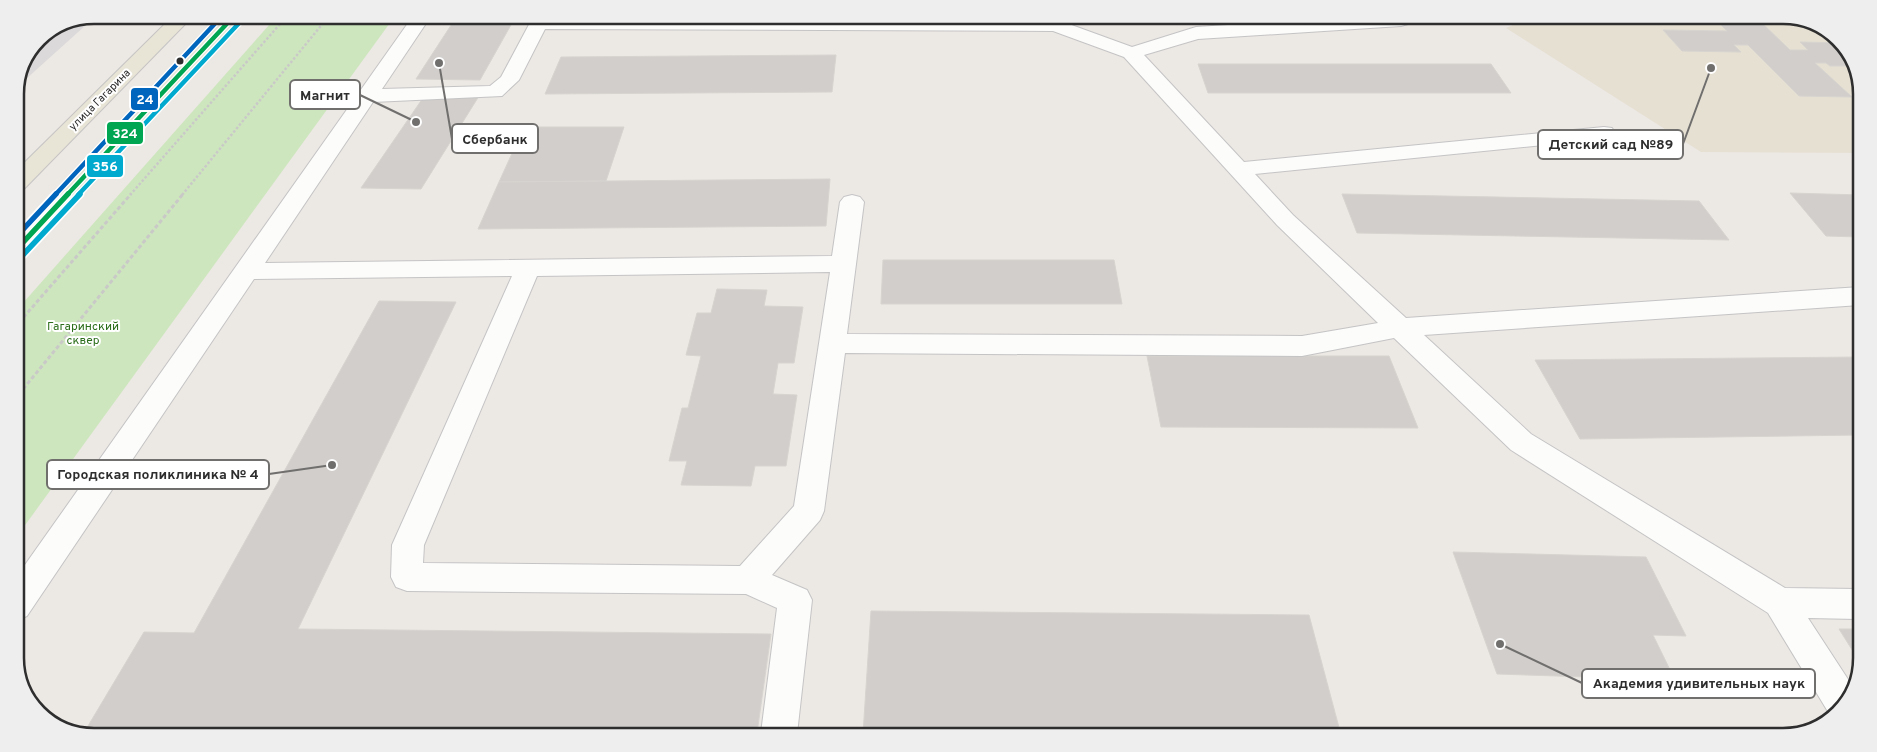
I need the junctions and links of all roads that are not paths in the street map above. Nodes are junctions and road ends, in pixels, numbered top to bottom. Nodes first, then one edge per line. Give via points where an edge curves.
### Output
1 (176, 24) edge
2 (228, 24) edge
3 (416, 24) edge
4 (538, 24) edge
5 (952, 24) edge
6 (1338, 24) edge
7 (1131, 53) junction
8 (367, 96) junction
9 (1604, 133) dead end
10 (1238, 169) junction
11 (24, 175) edge
12 (852, 202) dead end
13 (24, 241) edge
14 (844, 264) junction
15 (528, 268) junction
16 (246, 271) junction
17 (1853, 296) edge
18 (1400, 328) junction
19 (832, 342) junction
20 (748, 580) junction
21 (24, 593) edge
22 (1780, 603) junction
23 (1853, 604) edge
24 (1840, 699) edge
25 (780, 728) edge

1 - 11 main road, улица Гагарина
2 - 13 main road
3 - 8 lane
4 - 8 lane via 509,80 495,92
5 - 7 lane via 1055,25
6 - 7 lane via 1196,33
7 - 10 lane
8 - 16 lane
9 - 10 lane
10 - 18 lane via 1285,220
12 - 14 lane
14 - 15 lane
14 - 19 lane
15 - 16 lane
15 - 20 lane via 408,545 407,577
16 - 21 lane
17 - 18 lane
18 - 19 lane via 1302,346
18 - 22 lane via 1521,442
19 - 20 lane via 808,511
20 - 25 lane via 795,600
22 - 23 lane
22 - 24 lane

